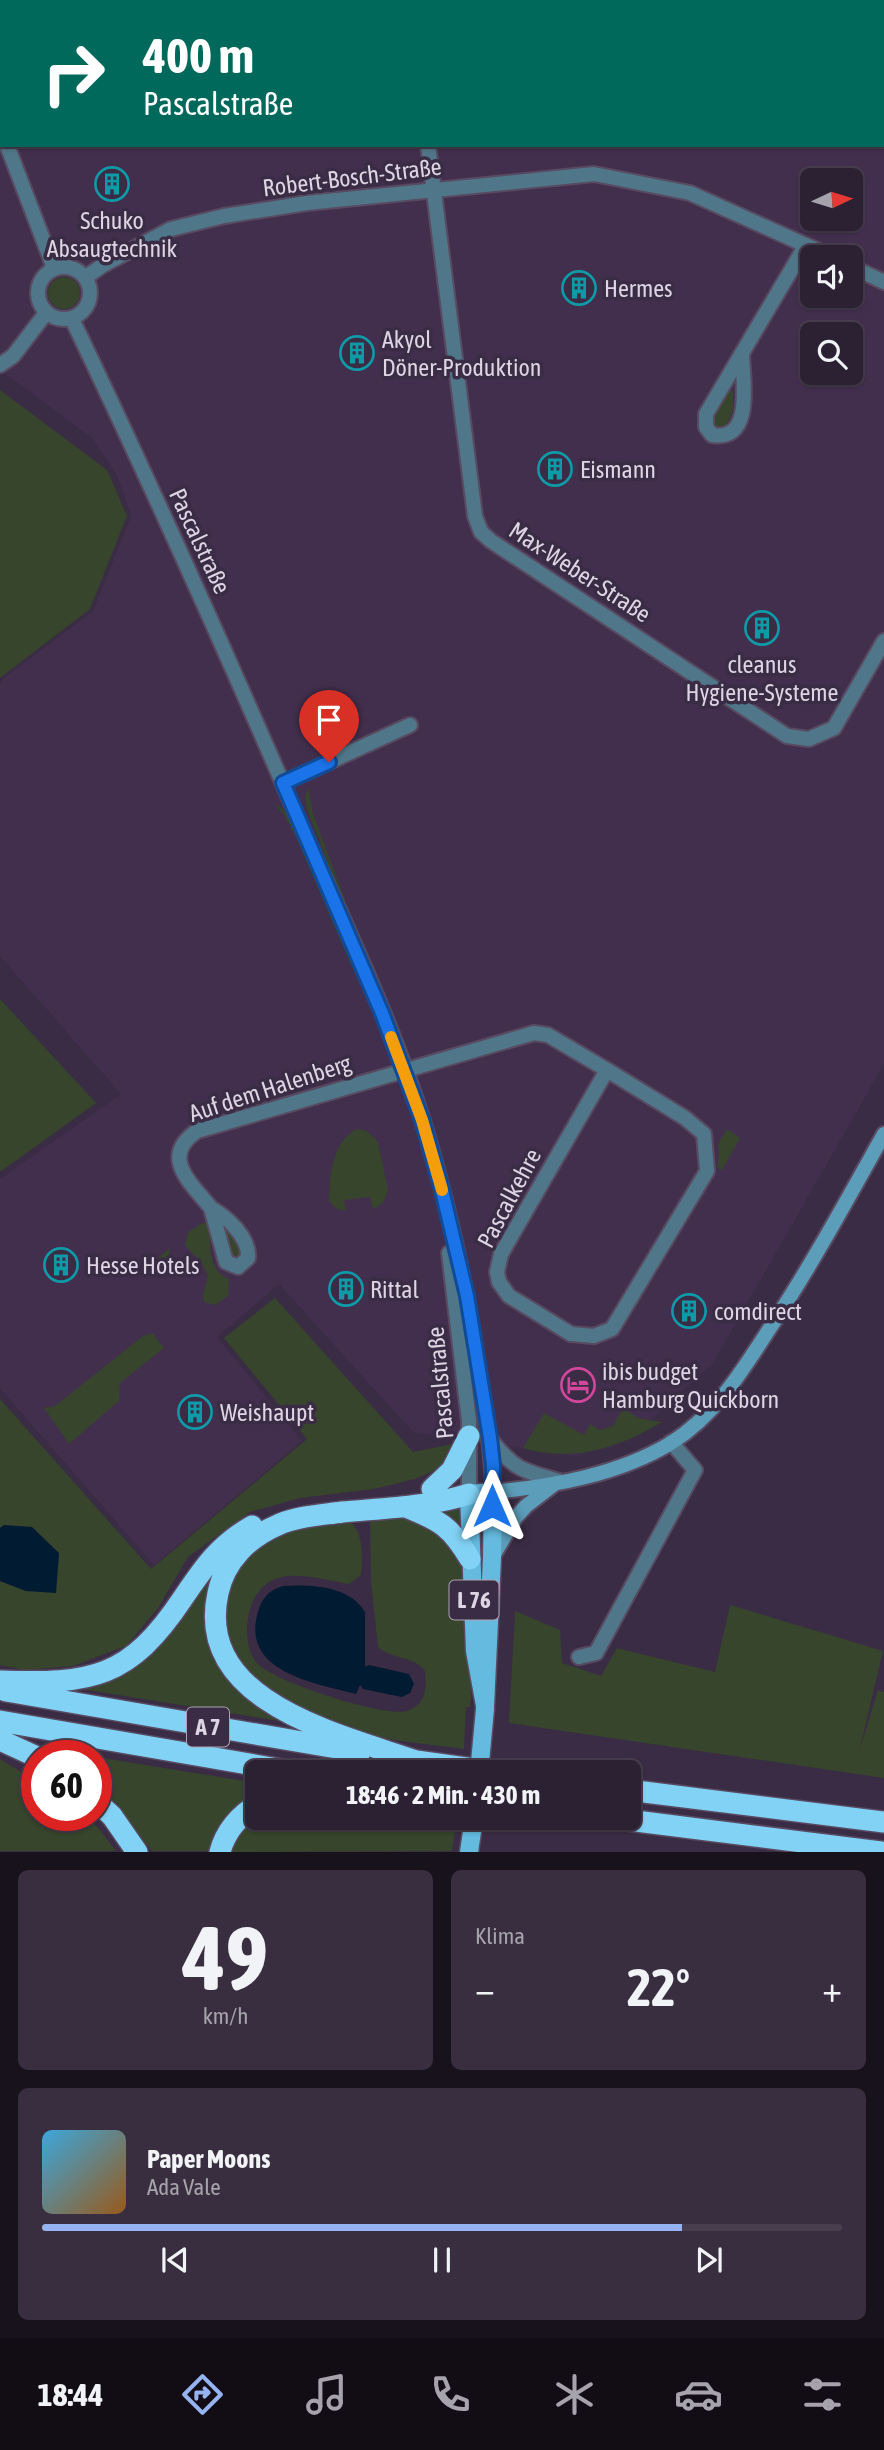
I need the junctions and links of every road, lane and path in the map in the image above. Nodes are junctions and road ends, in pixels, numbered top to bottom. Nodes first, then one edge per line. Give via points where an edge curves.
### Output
1 (8, 147) edge
2 (428, 147) edge
3 (433, 191) junction
4 (806, 245) edge
5 (800, 255) edge
6 (54, 268) junction
7 (863, 272) edge
8 (86, 277) junction
9 (884, 282) edge
10 (46, 313) junction
11 (72, 319) junction
12 (742, 355) junction
13 (0, 365) edge
14 (884, 641) edge
15 (410, 725) dead end
16 (283, 783) junction
17 (404, 1070) junction
18 (607, 1070) junction
19 (884, 1134) edge
20 (211, 1208) dead end
21 (451, 1227) junction
22 (479, 1437) junction
23 (671, 1442) junction
24 (559, 1481) junction
25 (432, 1489) junction
26 (493, 1492) junction
27 (469, 1494) junction
28 (404, 1506) junction
29 (492, 1558) junction
30 (470, 1559) junction
31 (579, 1657) dead end
32 (0, 1681) edge
33 (0, 1690) edge
34 (485, 1707) junction
35 (0, 1721) edge
36 (0, 1740) edge
37 (21, 1750) edge
38 (410, 1760) edge
39 (413, 1760) edge
40 (480, 1760) edge
41 (245, 1763) edge
42 (641, 1792) edge
43 (245, 1813) edge
44 (112, 1816) edge
45 (641, 1822) edge
46 (884, 1822) edge
47 (473, 1830) edge
48 (137, 1852) edge
49 (220, 1852) edge
50 (470, 1852) edge
51 (881, 1852) edge

1 - 6 street
2 - 3 street, Max-Weber-Straße
3 - 4 street, Robert-Bosch-Straße via 594,174 690,192
3 - 8 street, Robert-Bosch-Straße via 307,203 171,229
3 - 14 street, Max-Weber-Straße via 475,516 481,532 787,736 809,739 834,728
5 - 12 street
6 - 8 street via 73,267
6 - 10 street via 38,289
7 - 9 street
8 - 11 street via 91,292 85,310
10 - 11 street
10 - 13 street via 13,356
11 - 16 street, Pascalstraße
12 - 12 street via 706,414 706,427 712,435 725,437 734,432 743,412
15 - 16 street
16 - 17 street, Pascalstraße
17 - 18 street via 534,1033 548,1035
17 - 20 street, Auf dem Halenberg via 197,1131 185,1139 180,1153 182,1173
17 - 21 street, Pascalstraße
18 - 18 street, Pascalkehre via 501,1254 497,1272 509,1296 571,1334 594,1336 612,1329 707,1171 704,1134
19 - 23 main road, L 76 via 744,1369 711,1410
21 - 22 street, Pascalstraße via 467,1296
21 - 22 street, Pascalstraße via 449,1254 469,1421
22 - 24 street via 508,1462
22 - 25 highway
22 - 26 street, Pascalstraße
22 - 27 street, Pascalstraße
23 - 24 main road, L 76 via 612,1470
23 - 31 street via 695,1470 596,1654
24 - 26 main road, L 76
24 - 29 main road, L 76 via 516,1517
25 - 27 highway
25 - 32 highway via 320,1504 260,1522 221,1547 155,1635 128,1660 82,1679
26 - 27 main road, L 76
26 - 29 main road, L 76
27 - 28 highway via 445,1502
27 - 30 main road, L 76
28 - 30 highway via 447,1527
28 - 39 highway via 300,1518 254,1538 223,1575 215,1620 222,1652 232,1669 262,1697 340,1734
29 - 34 main road, L 76
30 - 34 main road, L 76 via 475,1651
33 - 38 highway, A 7
34 - 40 main road, L 76, bridge
35 - 41 highway, A 7
36 - 37 highway
42 - 46 highway
43 - 49 highway via 222,1842
44 - 48 highway
45 - 51 highway
47 - 50 main road

